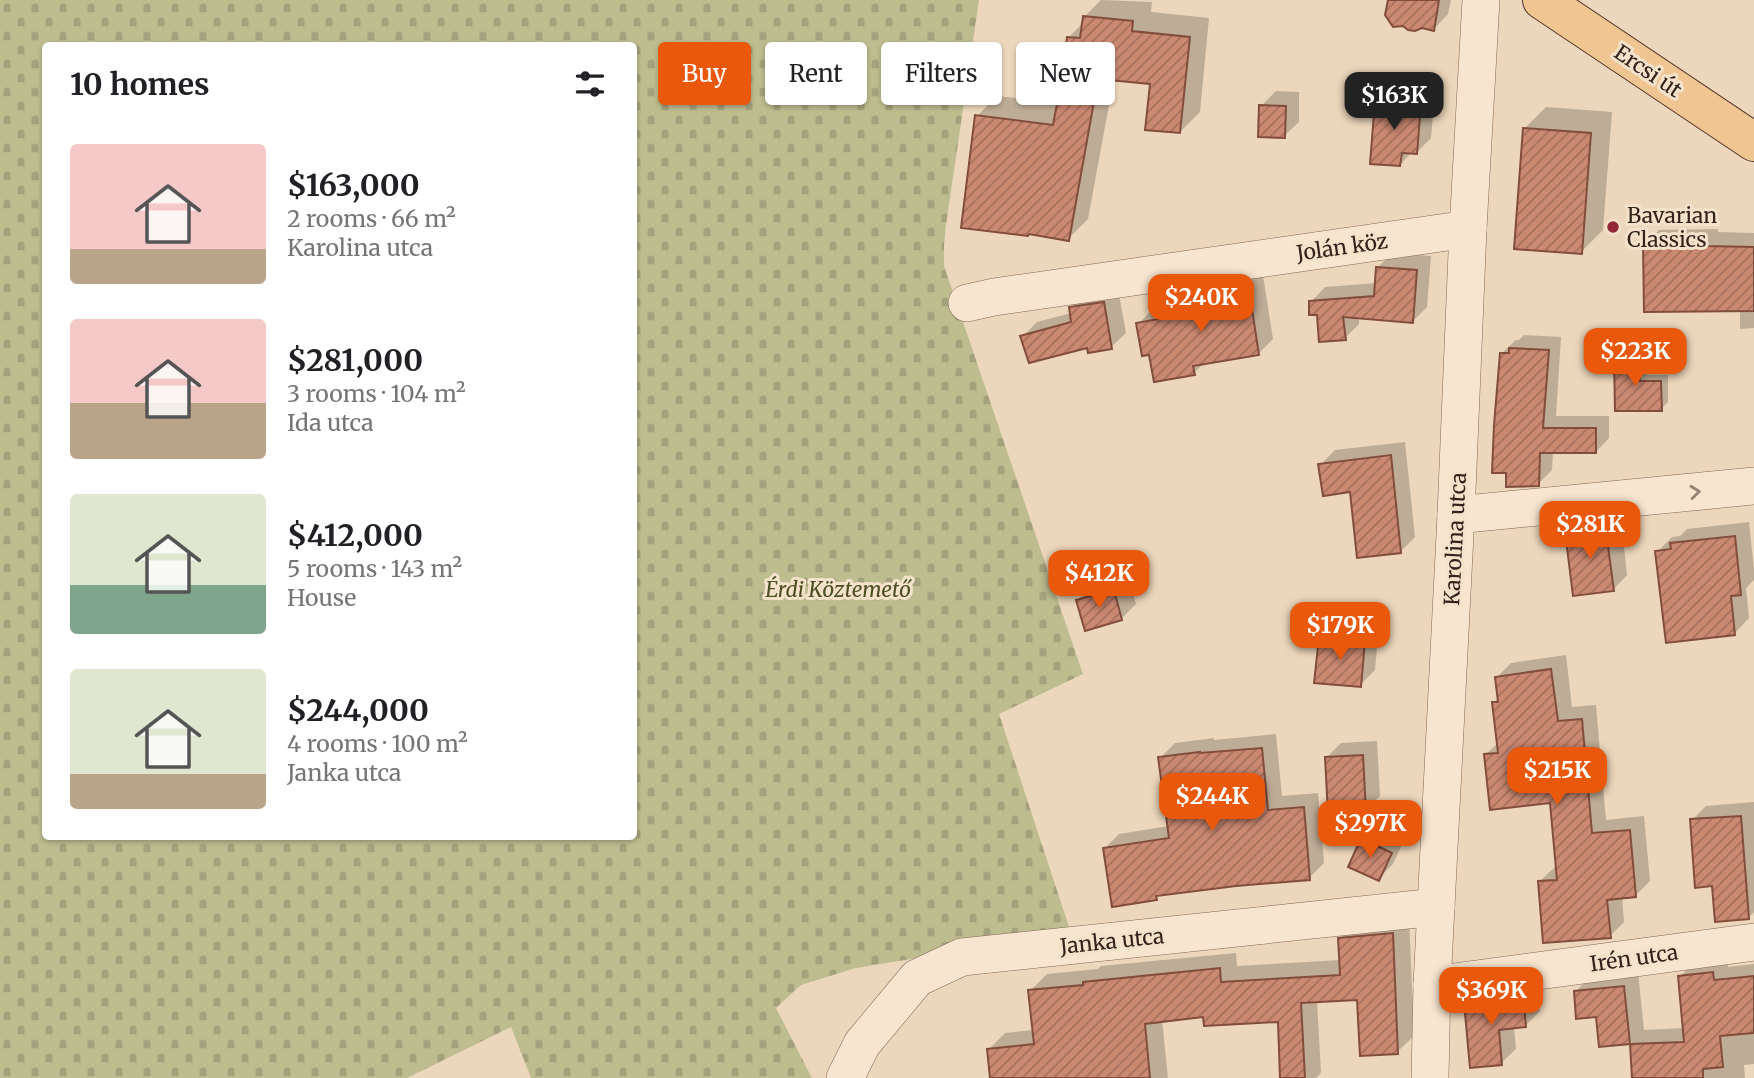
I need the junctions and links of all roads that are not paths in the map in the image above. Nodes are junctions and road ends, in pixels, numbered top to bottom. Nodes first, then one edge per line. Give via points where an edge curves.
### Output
1 (1481, 0) edge
2 (1542, 0) edge
3 (1754, 142) edge
4 (1468, 229) junction
5 (967, 303) dead end
6 (1754, 486) edge
7 (1456, 515) junction
8 (1436, 907) junction
9 (1754, 942) edge
10 (1432, 985) junction
11 (845, 1078) edge
12 (1430, 1078) edge

1 - 4 street, Karolina utca
2 - 3 main road, Ercsi út
4 - 5 street, Jolán köz
4 - 7 street, Karolina utca
7 -> 6 street
7 - 8 street, Karolina utca
8 - 10 street, Karolina utca
8 - 11 street, Janka utca via 962,957 917,978 862,1044
9 - 10 street, Irén utca
10 - 12 street, Karolina utca

